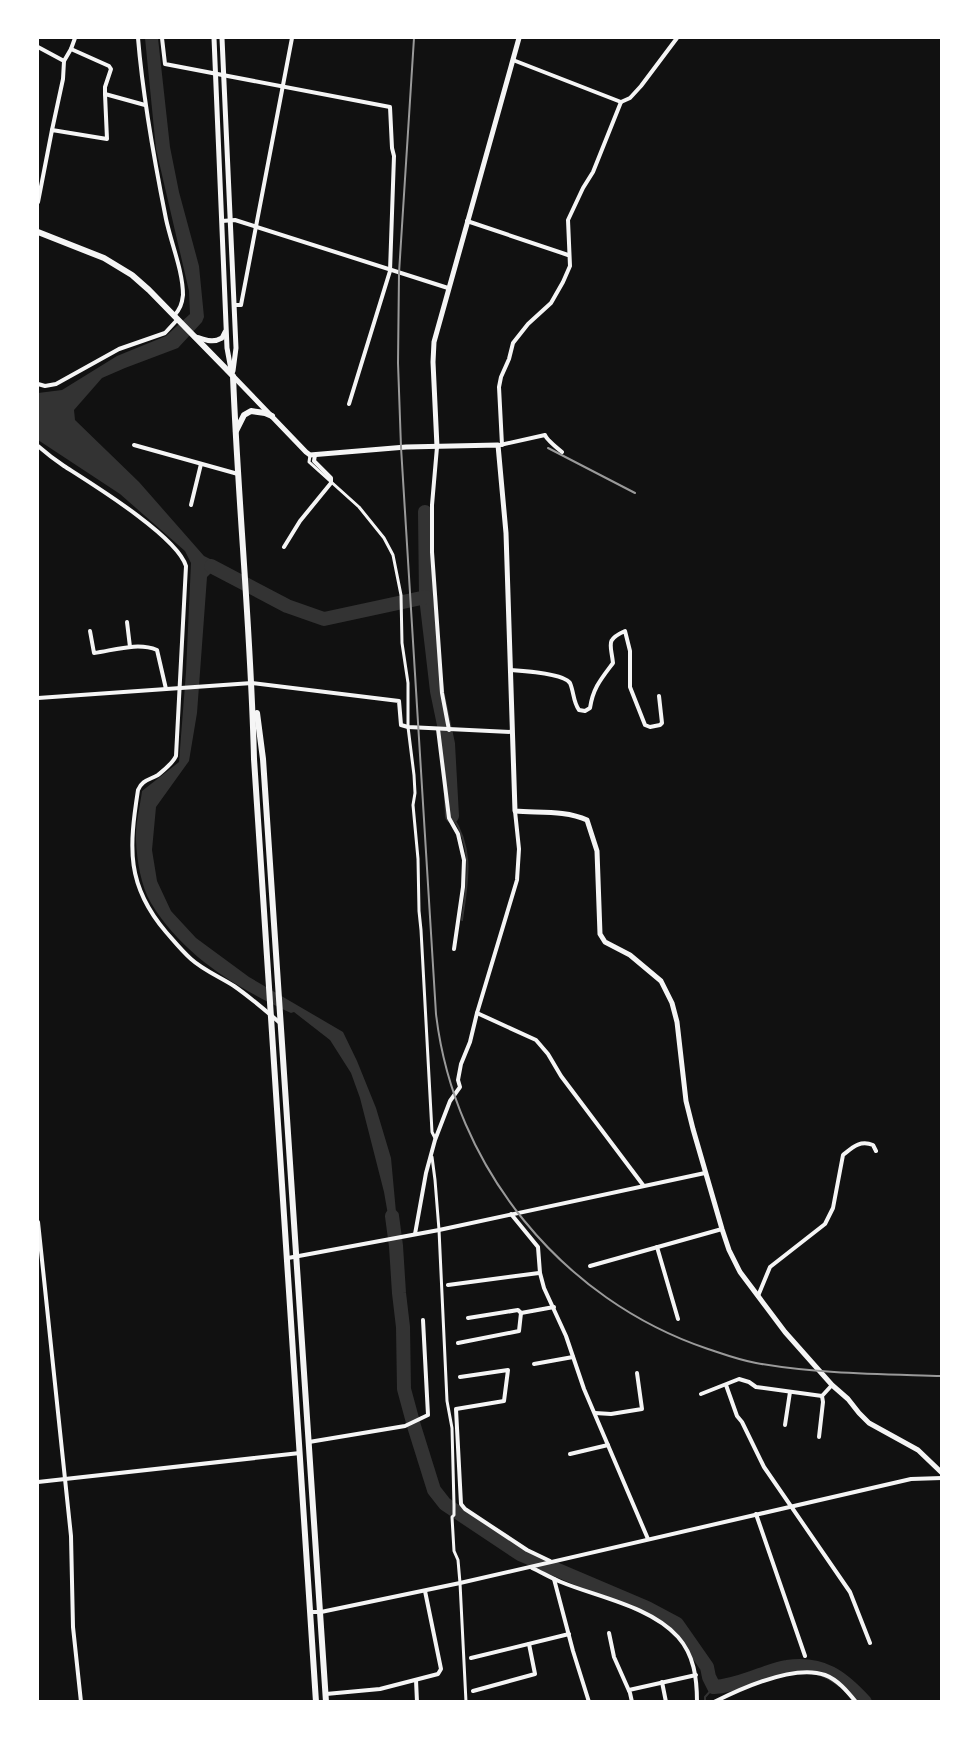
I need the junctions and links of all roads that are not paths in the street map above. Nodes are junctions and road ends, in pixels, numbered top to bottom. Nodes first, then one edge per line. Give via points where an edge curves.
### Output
1 (75, 38) edge
2 (138, 38) edge
3 (162, 38) edge
4 (213, 38) edge
5 (222, 38) edge
6 (292, 38) edge
7 (519, 38) edge
8 (677, 38) edge
9 (38, 47) edge
10 (71, 49) junction
11 (513, 60) junction
12 (64, 61) junction
13 (215, 74) junction
14 (224, 76) junction
15 (283, 87) junction
16 (105, 94) junction
17 (621, 102) junction
18 (145, 105) junction
19 (52, 130) junction
20 (38, 202) edge
21 (221, 221) junction
22 (229, 221) junction
23 (467, 221) junction
24 (256, 227) junction
25 (38, 232) edge
26 (569, 255) junction
27 (390, 271) junction
28 (448, 288) junction
29 (233, 305) junction
30 (177, 319) junction
31 (226, 322) junction
32 (194, 337) junction
33 (232, 376) junction
34 (38, 384) edge
35 (348, 404) dead end
36 (272, 416) junction
37 (235, 434) junction
38 (134, 445) dead end
39 (500, 445) junction
40 (38, 446) edge
41 (437, 447) junction
42 (562, 452) dead end
43 (313, 455) junction
44 (201, 464) junction
45 (238, 474) junction
46 (331, 483) junction
47 (191, 505) dead end
48 (284, 547) dead end
49 (127, 622) dead end
50 (90, 631) dead end
51 (130, 647) junction
52 (510, 670) junction
53 (252, 683) junction
54 (181, 688) junction
55 (166, 689) junction
56 (660, 696) dead end
57 (38, 698) edge
58 (408, 727) junction
59 (438, 729) junction
60 (449, 730) junction
61 (512, 732) junction
62 (515, 811) junction
63 (454, 949) dead end
64 (271, 1011) junction
65 (477, 1013) junction
66 (281, 1023) junction
67 (435, 1140) junction
68 (876, 1151) dead end
69 (432, 1156) junction
70 (705, 1173) junction
71 (643, 1185) junction
72 (511, 1214) junction
73 (38, 1222) edge
74 (722, 1229) junction
75 (439, 1230) junction
76 (415, 1234) junction
77 (657, 1247) junction
78 (296, 1256) junction
79 (288, 1258) junction
80 (590, 1266) dead end
81 (540, 1273) junction
82 (448, 1285) dead end
83 (758, 1296) junction
84 (554, 1307) junction
85 (521, 1313) junction
86 (468, 1318) dead end
87 (678, 1319) dead end
88 (423, 1320) dead end
89 (458, 1343) dead end
90 (573, 1357) junction
91 (534, 1364) dead end
92 (637, 1373) dead end
93 (460, 1377) dead end
94 (726, 1385) junction
95 (832, 1385) junction
96 (790, 1392) junction
97 (701, 1394) dead end
98 (822, 1396) junction
99 (595, 1413) junction
100 (785, 1425) dead end
101 (819, 1437) dead end
102 (309, 1442) junction
103 (608, 1445) junction
104 (301, 1452) junction
105 (570, 1454) dead end
106 (942, 1473) edge
107 (942, 1478) edge
108 (64, 1479) junction
109 (38, 1482) edge
110 (790, 1507) junction
111 (756, 1514) junction
112 (648, 1539) junction
113 (550, 1562) junction
114 (532, 1567) junction
115 (554, 1579) junction
116 (460, 1583) junction
117 (425, 1591) junction
118 (311, 1612) junction
119 (321, 1612) junction
120 (609, 1633) dead end
121 (569, 1635) junction
122 (870, 1643) dead end
123 (529, 1644) junction
124 (805, 1656) dead end
125 (471, 1658) dead end
126 (696, 1675) junction
127 (416, 1680) junction
128 (662, 1682) junction
129 (629, 1690) junction
130 (472, 1691) dead end
131 (326, 1698) edge
132 (720, 1700) edge
133 (81, 1701) edge
134 (316, 1701) edge
135 (417, 1701) edge
136 (466, 1701) edge
137 (589, 1701) edge
138 (632, 1701) edge
139 (666, 1701) edge
140 (697, 1701) edge
141 (714, 1701) edge
142 (856, 1701) edge

1 - 10 street
2 - 18 street
3 - 13 street via 165,64
4 - 13 main road
5 - 14 main road
6 - 15 street
7 - 11 main road
8 - 17 street via 630,98
9 - 12 street
10 - 12 street
10 - 16 street via 109,66
11 - 17 street
11 - 23 main road
12 - 19 street
13 - 14 street
13 - 21 main road
14 - 15 street
14 - 22 main road
15 - 24 street
15 - 27 street via 390,107 394,156
16 - 18 street
16 - 19 street via 107,139
17 - 26 street via 593,172 568,220
18 - 30 street via 169,234 182,280
19 - 20 street
21 - 22 street
21 - 31 main road
22 - 24 street
22 - 29 main road
23 - 26 street
23 - 28 main road
24 - 27 street
24 - 29 street via 241,304
25 - 30 highway via 124,270
26 - 39 street via 570,266 558,293 513,343 499,387
27 - 28 street
27 - 35 street
28 - 41 main road via 434,342
29 - 33 main road via 236,348
30 - 32 highway
30 - 34 street via 165,333 119,349 56,384
31 - 32 main road via 220,340 209,342
31 - 33 main road
32 - 33 highway
33 - 36 main road
33 - 37 highway
36 - 37 highway via 248,412
36 - 43 main road
37 - 45 highway
38 - 44 street
39 - 41 main road
39 - 42 street via 545,435
39 - 52 main road
40 - 54 street via 132,511 183,558 186,566
41 - 43 main road
41 - 60 street via 432,552 442,693
43 - 46 street
44 - 45 street
44 - 47 street
45 - 53 highway
46 - 48 street
46 - 58 street via 359,507 393,555 401,594
49 - 51 street
50 - 51 street via 94,653
51 - 55 street via 157,650
52 - 56 street via 562,677 569,682 576,706 585,711 590,708 597,683 614,663 610,641 625,631 630,651 630,687 645,725 662,723
52 - 61 main road
53 - 54 street
53 - 58 street via 399,700 401,725
53 - 64 highway
53 - 66 highway via 263,759
54 - 55 street
54 - 64 street via 174,760 140,784 138,790 134,874 152,916 191,959
55 - 57 street
58 - 59 street
58 - 67 street
59 - 60 street
59 - 63 street via 449,818 458,834 464,860 464,887
60 - 61 street
61 - 62 main road
62 - 65 street via 517,880
62 - 70 main road via 587,820 597,851 600,934 605,942 630,955 661,981 672,1003 686,1101
64 - 66 street
64 - 79 highway
65 - 67 street via 461,1064 460,1087 450,1101
65 - 71 street via 536,1040
66 - 78 highway
67 - 69 street
68 - 83 street via 867,1142 858,1143 843,1155 833,1208 825,1224 770,1267
69 - 75 street
69 - 76 street
70 - 71 street
70 - 74 main road
71 - 72 street
72 - 75 street
72 - 81 street via 538,1247
73 - 108 street
74 - 77 street
74 - 83 main road via 740,1272
75 - 76 street
75 - 116 street via 447,1401 452,1428 454,1551
76 - 78 street
77 - 80 street
77 - 87 street
78 - 79 street
78 - 102 highway
79 - 104 highway
81 - 82 street
81 - 84 street
83 - 95 main road
84 - 85 street
84 - 90 street
85 - 86 street via 518,1310
85 - 89 street via 519,1331
88 - 102 street via 428,1415 405,1426
90 - 91 street
90 - 99 street
92 - 99 street via 642,1409
93 - 113 street via 508,1370 504,1401 456,1409 461,1504
94 - 96 street via 739,1379 756,1387
94 - 97 street
94 - 110 street via 737,1416
95 - 98 street
95 - 106 main road via 869,1423 918,1450
96 - 98 street
96 - 100 street
98 - 101 street
99 - 103 street
102 - 119 highway
103 - 105 street
103 - 112 street
104 - 108 street
104 - 118 highway
107 - 110 street via 911,1479
108 - 109 street
108 - 133 street
110 - 111 street
110 - 122 street via 850,1592
111 - 112 street
111 - 124 street
112 - 113 street
113 - 114 street
114 - 115 street
114 - 116 street
115 - 121 street
115 - 126 street via 662,1623 678,1637
116 - 117 street
116 - 136 street
117 - 119 street
117 - 127 street via 441,1669 438,1674
118 - 119 street
118 - 134 highway
119 - 131 highway
120 - 129 street
121 - 123 street
121 - 137 street
123 - 125 street
123 - 130 street via 535,1674
126 - 128 street
126 - 140 street
127 - 131 street
127 - 135 street
128 - 129 street
128 - 139 street
129 - 138 street
132 - 141 street
132 - 142 street via 789,1673 812,1673 840,1683

